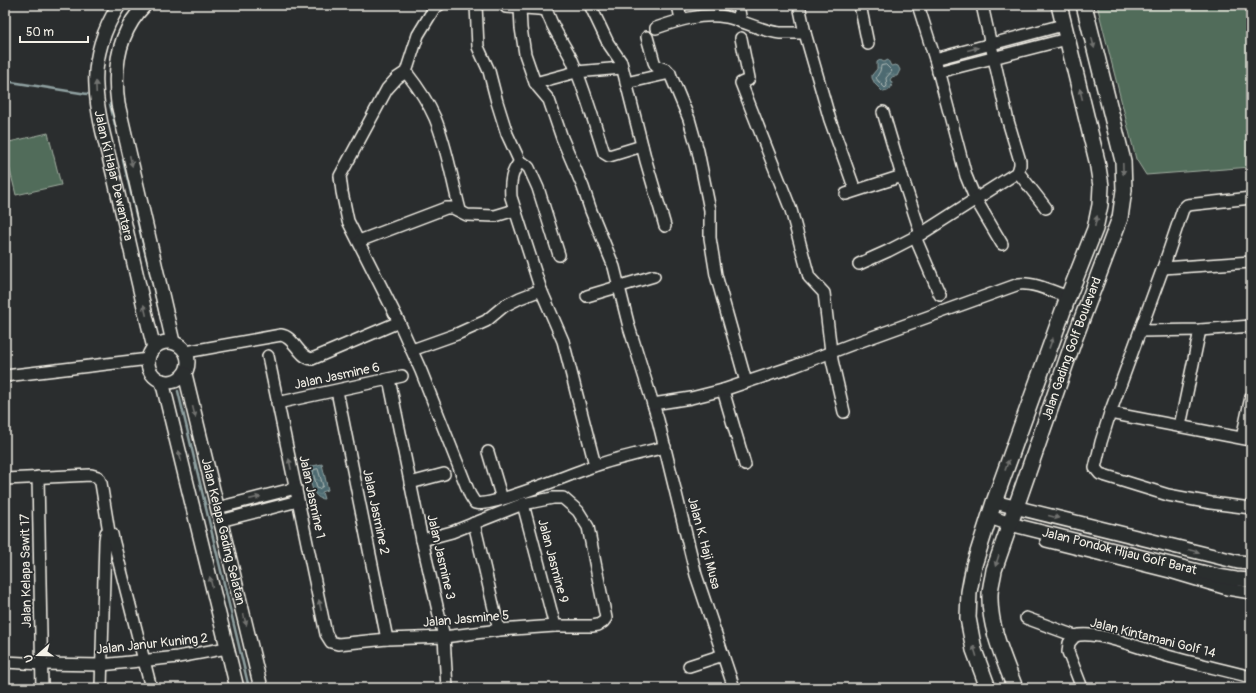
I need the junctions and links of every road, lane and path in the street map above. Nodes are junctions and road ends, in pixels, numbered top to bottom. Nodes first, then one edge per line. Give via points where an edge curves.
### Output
1 (119, 5) edge
2 (145, 5) edge
3 (439, 5) edge
4 (476, 5) edge
5 (505, 5) edge
6 (590, 5) edge
7 (678, 5) edge
8 (738, 5) edge
9 (799, 5) edge
10 (860, 5) edge
11 (918, 5) edge
12 (982, 5) edge
13 (1059, 5) edge
14 (1084, 5) edge
15 (520, 8) junction
16 (545, 8) edge
17 (681, 19) junction
18 (741, 22) junction
19 (656, 28) dead end
20 (1065, 32) junction
21 (805, 33) junction
22 (647, 37) dead end
23 (741, 38) dead end
24 (868, 44) dead end
25 (991, 44) junction
26 (994, 58) junction
27 (935, 59) junction
28 (622, 68) junction
29 (406, 72) junction
30 (576, 72) junction
31 (938, 72) junction
32 (670, 74) junction
33 (535, 83) junction
34 (626, 83) junction
35 (884, 112) dead end
36 (127, 144) junction
37 (642, 146) junction
38 (108, 150) junction
39 (520, 162) junction
40 (1018, 172) junction
41 (902, 176) junction
42 (975, 198) junction
43 (1251, 198) edge
44 (1046, 208) dead end
45 (460, 210) junction
46 (515, 210) junction
47 (665, 226) dead end
48 (918, 236) junction
49 (360, 241) junction
50 (1002, 244) dead end
51 (559, 254) dead end
52 (1251, 262) edge
53 (859, 264) dead end
54 (1163, 268) junction
55 (654, 276) dead end
56 (620, 286) junction
57 (542, 290) junction
58 (940, 295) dead end
59 (587, 296) dead end
60 (1068, 297) junction
61 (399, 322) junction
62 (168, 323) junction
63 (1251, 326) edge
64 (149, 327) junction
65 (1200, 330) junction
66 (1140, 331) junction
67 (173, 342) junction
68 (412, 350) junction
69 (186, 352) junction
70 (831, 352) junction
71 (151, 353) junction
72 (268, 356) dead end
73 (185, 374) junction
74 (5, 376) edge
75 (402, 376) dead end
76 (389, 379) junction
77 (162, 381) junction
78 (746, 382) junction
79 (337, 390) junction
80 (723, 390) junction
81 (1251, 397) edge
82 (278, 403) junction
83 (653, 404) junction
84 (844, 412) dead end
85 (1110, 413) junction
86 (1180, 426) junction
87 (1247, 439) edge
88 (665, 447) junction
89 (488, 452) dead end
90 (595, 465) junction
91 (745, 465) dead end
92 (444, 474) dead end
93 (38, 477) junction
94 (5, 479) edge
95 (410, 483) junction
96 (296, 488) junction
97 (502, 499) junction
98 (298, 501) junction
99 (994, 502) junction
100 (523, 504) junction
101 (1016, 507) junction
102 (217, 508) junction
103 (1251, 508) edge
104 (990, 517) junction
105 (220, 521) junction
106 (474, 523) junction
107 (1010, 524) junction
108 (109, 532) junction
109 (422, 540) junction
110 (1046, 541) dead end
111 (1175, 547) junction
112 (1251, 563) edge
113 (1171, 564) junction
114 (1251, 580) edge
115 (1251, 593) edge
116 (1026, 618) dead end
117 (555, 626) junction
118 (499, 630) junction
119 (444, 636) junction
120 (1075, 636) junction
121 (387, 639) junction
122 (331, 642) joint
123 (227, 648) junction
124 (723, 655) junction
125 (146, 662) junction
126 (6, 663) edge
127 (42, 664) junction
128 (101, 665) junction
129 (689, 666) dead end
130 (1251, 677) edge
131 (42, 688) edge
132 (101, 688) edge
133 (151, 688) edge
134 (237, 688) edge
135 (261, 688) edge
136 (447, 688) edge
137 (734, 688) edge
138 (988, 688) edge
139 (1015, 688) edge
140 (1082, 688) edge

38 -> 1 street, Jalan Ki Hajar Dewantara via 96,92 97,66 102,38
2 - 36 street, Jalan Ki Hajar Dewantara via 128,28 120,47 116,67 118,104
3 - 29 street via 435,7 418,35
4 - 39 street via 478,47 489,71 507,134
5 - 15 street
6 - 28 street
7 - 17 street
8 - 18 street
9 - 21 street
10 - 24 street
11 - 27 street
12 - 25 street
13 - 20 main road, Jalan Gading Golf Boulevard
14 -> 101 main road, Jalan Gading Golf Boulevard via 1123,162 1124,190 1120,218
15 - 16 street
15 - 33 street via 525,54
16 - 30 street
17 - 18 street via 726,17
17 - 19 street
18 - 21 street via 780,32
20 - 25 street
20 - 26 street
60 -> 20 main road, Jalan Gading Golf Boulevard via 1095,229 1101,186 1097,160
21 - 41 street via 851,192
22 - 32 street via 656,66
23 - 70 street via 749,78 741,83 791,210 809,277 824,293
25 - 26 street
27 -> 25 street
26 - 31 street
26 - 40 street via 1020,160
27 - 31 street
28 - 30 street
28 - 34 street
29 - 45 street via 435,117
29 - 49 street via 387,90 340,176 348,221
30 - 33 street
30 - 37 street via 604,153 609,156
31 - 42 street via 966,176
32 - 34 street
32 - 78 street via 689,119 698,151 710,210 710,238 716,275
33 - 56 street, Jalan K. Haji Musa via 549,100
34 - 37 street
35 - 41 street
36 - 38 street
36 -> 62 street, Jalan Ki Hajar Dewantara
37 - 47 street
64 -> 38 street, Jalan Ki Hajar Dewantara
39 - 46 street via 514,169 510,182
39 - 51 street via 529,168 548,216
40 - 42 street
40 - 44 street
41 - 48 street
42 - 48 street
42 - 50 street
43 - 54 street via 1186,205
45 - 46 street via 467,215 495,216
45 - 49 street via 446,208
46 - 57 street
48 - 53 street
48 - 58 street
49 - 61 street
52 - 54 street
54 - 66 street
55 - 56 street
56 - 59 street
56 - 83 street, Jalan K. Haji Musa via 629,327
57 - 68 street via 510,303 486,321
57 - 90 street via 563,341
60 - 70 street via 1027,284 1019,284
99 -> 60 main road, Jalan Gading Golf Boulevard
61 - 68 street
61 - 69 street via 312,359 307,359 290,340 281,335
62 - 64 street via 166,331 160,334
62 - 67 street, Jalan Ki Hajar Dewantara
63 - 65 street
64 - 71 street, Jalan Ki Hajar Dewantara
65 - 66 street
65 - 86 street
66 - 85 street
67 - 69 street
67 - 71 street via 162,342
68 - 97 street via 473,501 482,504
69 - 73 street via 188,366
70 - 78 street
70 - 84 street
71 - 74 street
71 - 77 street via 148,364 150,371
72 - 82 street, Jalan Jasmine 1
73 - 77 street via 177,381
73 -> 102 street, Jalan Kelapa Gading Selatan
75 - 76 street, Jalan Jasmine 6
76 - 79 street, Jalan Jasmine 6
76 - 95 street, Jalan Jasmine 3
123 -> 77 street, Jalan Kelapa Gading Selatan
78 - 80 street
79 - 82 street, Jalan Jasmine 6
79 - 121 street, Jalan Jasmine 2
80 - 83 street
80 - 91 street
81 - 87 street
96 -> 82 street, Jalan Jasmine 1
83 - 88 street, Jalan K. Haji Musa
85 - 86 street
85 - 103 street via 1096,466 1100,474 1168,495
86 - 87 street
88 - 90 street
88 - 124 street, Jalan K. Haji Musa via 696,574
89 - 97 street
90 - 97 street
92 - 95 street
93 - 94 street
93 - 108 street via 98,477
93 - 127 street, Jalan Kelapa Sawit 17
95 - 109 street, Jalan Jasmine 3
96 - 98 street, Jalan Jasmine 1
102 -> 96 street
98 - 105 street
122 -> 98 street, Jalan Jasmine 1 via 326,634
99 - 101 street, Jalan Pondok Hijau Golf Barat
99 - 104 main road, Jalan Gading Golf Boulevard
100 - 106 street
100 - 117 street, Jalan Jasmine 9
100 - 117 street, Jalan Jasmine 5 via 563,498 578,511 588,526 606,618 598,625 592,626
101 - 107 main road, Jalan Gading Golf Boulevard
101 -> 111 street, Jalan Pondok Hijau Golf Barat
102 - 105 street, Jalan Kelapa Gading Selatan
104 - 107 street, Jalan Pondok Hijau Golf Barat
138 -> 104 main road, Jalan Gading Golf Boulevard via 974,650 968,618 974,565
105 -> 135 street, Jalan Kelapa Gading Selatan
106 - 109 street
106 - 118 street
107 - 113 street, Jalan Pondok Hijau Golf Barat
107 -> 139 main road, Jalan Gading Golf Boulevard via 994,570 990,594 992,618 999,646
108 - 125 street via 112,534
108 - 128 street via 106,533 105,540
109 - 119 street, Jalan Jasmine 3
110 - 115 street via 1227,589
111 -> 112 street, Jalan Pondok Hijau Golf Barat
111 - 113 street
113 - 114 street, Jalan Pondok Hijau Golf Barat via 1218,576
116 - 120 street, Jalan Kintamani Golf 14
117 - 118 street, Jalan Jasmine 5
118 - 119 street, Jalan Jasmine 5
119 - 121 street, Jalan Jasmine 5
119 - 136 street, Jalan Jasmine 3
120 - 130 street, Jalan Kintamani Golf 14 via 1082,634 1101,637
120 - 140 street via 1069,643 1068,652
121 - 122 street, Jalan Jasmine 5 via 338,644
123 - 125 street, Jalan Janur Kuning 2
123 - 134 street, Jalan Kelapa Gading Selatan
124 - 129 street
124 - 137 street, Jalan K. Haji Musa
125 - 128 street, Jalan Janur Kuning 2
125 - 133 street
126 - 127 street, Jalan Janur Kuning 2
127 - 128 street, Jalan Janur Kuning 2
127 - 131 street, Jalan Kelapa Sawit 17
128 - 132 street

